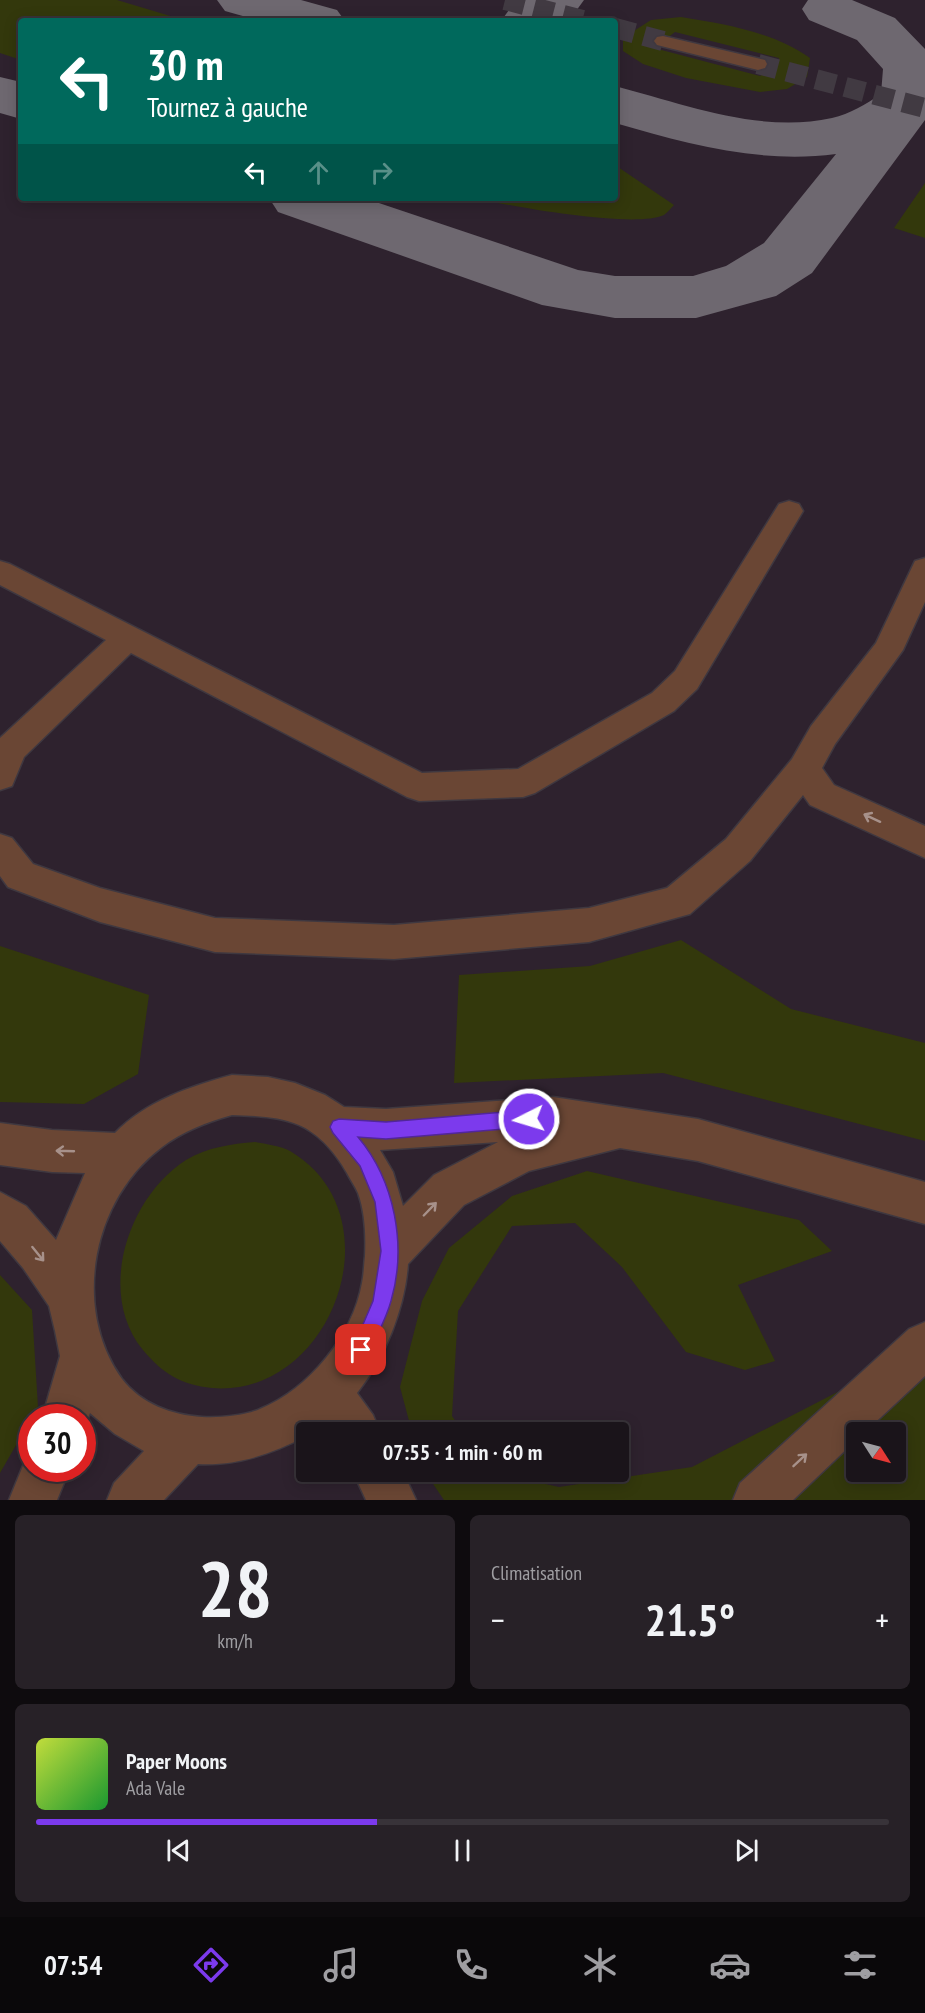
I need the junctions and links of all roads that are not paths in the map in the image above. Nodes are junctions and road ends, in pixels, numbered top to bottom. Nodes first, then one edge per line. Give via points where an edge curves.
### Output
1 (663, 41) tunnel mouth
2 (758, 64) tunnel mouth
3 (789, 511) dead end
4 (925, 569) edge
5 (0, 572) edge
6 (128, 639) junction
7 (804, 769) junction
8 (0, 776) edge
9 (925, 843) edge
10 (0, 849) edge
11 (339, 1127) junction
12 (629, 1128) junction
13 (0, 1144) edge
14 (124, 1154) junction
15 (925, 1203) edge
16 (0, 1213) edge
17 (390, 1251) junction
18 (71, 1300) junction
19 (925, 1345) edge
20 (83, 1357) junction
21 (328, 1392) junction
22 (69, 1404) edge
23 (349, 1422) edge
24 (187, 1442) junction
25 (40, 1482) edge
26 (382, 1482) edge
27 (33, 1500) edge
28 (131, 1500) edge
29 (392, 1500) edge
30 (758, 1500) edge

1 - 2 street
3 - 6 street via 686,680 663,702 523,783 419,787
4 - 7 street via 888,650 823,735
5 - 6 street
6 - 8 street via 10,749
9 -> 7 street via 822,795
7 - 10 street via 738,850 677,902 589,926 394,942 215,935 100,905 21,876
11 - 12 street via 386,1130 553,1117
11 - 14 street via 306,1107 280,1098 232,1095 194,1105 157,1125
11 - 17 street via 366,1160 380,1192
12 - 15 street via 698,1140
17 -> 12 street via 449,1190 523,1151
14 -> 13 street
14 - 18 street via 94,1197 76,1246
16 -> 18 street via 17,1229
17 - 21 street via 382,1301 361,1350
18 - 20 street
30 -> 19 street
20 - 22 street
20 - 24 street via 107,1397 143,1426
21 - 23 street
21 - 24 street via 285,1424 237,1441
24 - 28 street
25 - 27 street
26 - 29 street

